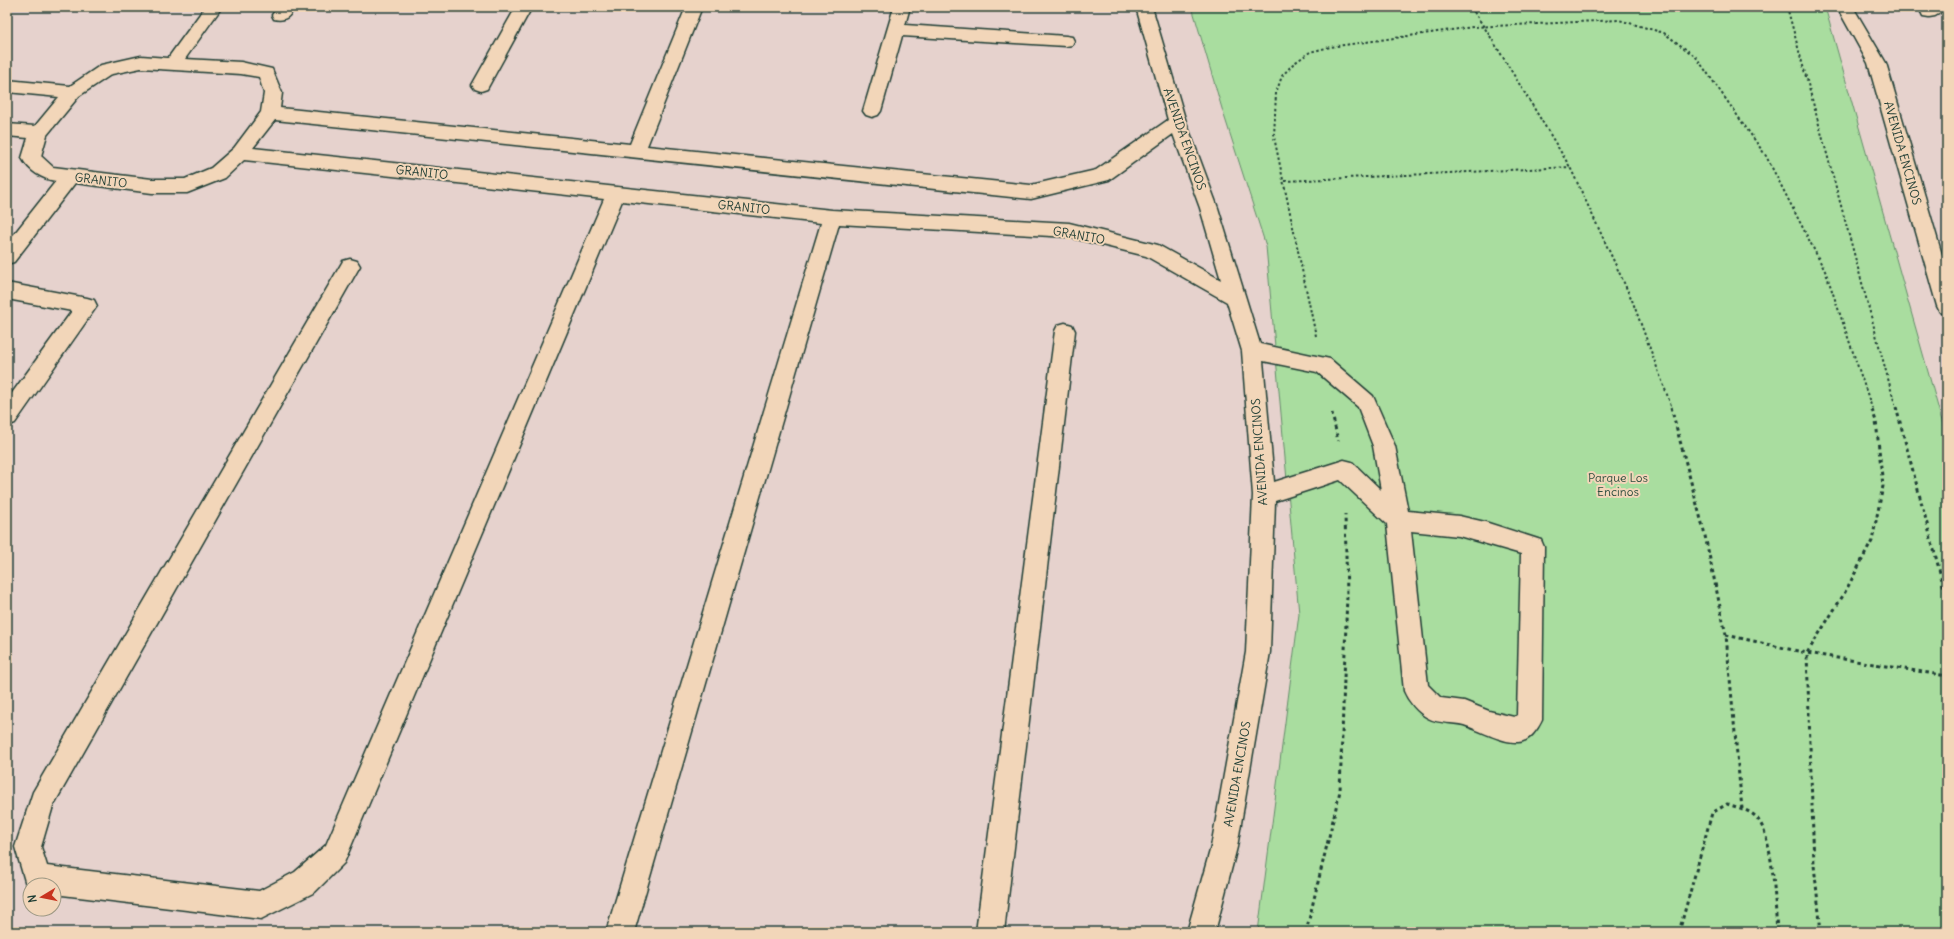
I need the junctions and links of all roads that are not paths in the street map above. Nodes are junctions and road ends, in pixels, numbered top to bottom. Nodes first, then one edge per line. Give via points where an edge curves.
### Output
1 (214, 7) edge
2 (524, 7) edge
3 (694, 7) edge
4 (902, 7) edge
5 (1144, 7) edge
6 (1845, 7) edge
7 (895, 30) junction
8 (1066, 41) dead end
9 (172, 64) junction
10 (481, 85) dead end
11 (7, 86) edge
12 (72, 92) junction
13 (872, 111) dead end
14 (270, 113) junction
15 (1177, 122) junction
16 (7, 130) edge
17 (39, 133) junction
18 (636, 151) junction
19 (240, 153) junction
20 (70, 176) junction
21 (616, 194) junction
22 (832, 217) junction
23 (7, 257) edge
24 (350, 266) dead end
25 (7, 291) edge
26 (1235, 297) junction
27 (1947, 306) edge
28 (1066, 331) dead end
29 (1252, 351) junction
30 (7, 417) edge
31 (1264, 495) junction
32 (1398, 520) junction
33 (620, 932) edge
34 (990, 932) edge
35 (1201, 932) edge

1 - 9 street
2 - 10 street
3 - 18 street
4 - 7 street
5 - 15 street, AVENIDA ENCINOS
6 - 27 street, AVENIDA ENCINOS via 1876,63
7 - 8 street
7 - 13 street
9 - 12 street, GRANITO via 141,62 107,69
9 - 14 street, GRANITO via 241,68 266,73 273,93
11 - 12 street
12 - 17 street, GRANITO
14 - 18 street
14 - 19 street, GRANITO
15 - 18 street via 1102,175 1031,192
15 - 26 street, AVENIDA ENCINOS via 1209,208
16 - 17 street
17 - 20 street, GRANITO via 31,158 48,173
19 - 20 street, GRANITO via 218,173 187,186 152,186
19 - 21 street, GRANITO
20 - 23 street
21 - 22 street, GRANITO
21 - 24 street via 335,854 306,882 260,905 37,878 28,847 42,800
22 - 26 street, GRANITO via 1069,230 1150,250
22 - 33 street
25 - 30 street via 86,306
26 - 29 street, AVENIDA ENCINOS
28 - 34 street
29 - 31 street, AVENIDA ENCINOS
29 - 32 street via 1323,365 1366,402 1384,446
31 - 32 street via 1344,469
31 - 35 street, AVENIDA ENCINOS via 1258,652 1224,847
32 - 32 street via 1416,691 1435,709 1464,712 1489,723 1518,730 1529,720 1533,547 1459,526

